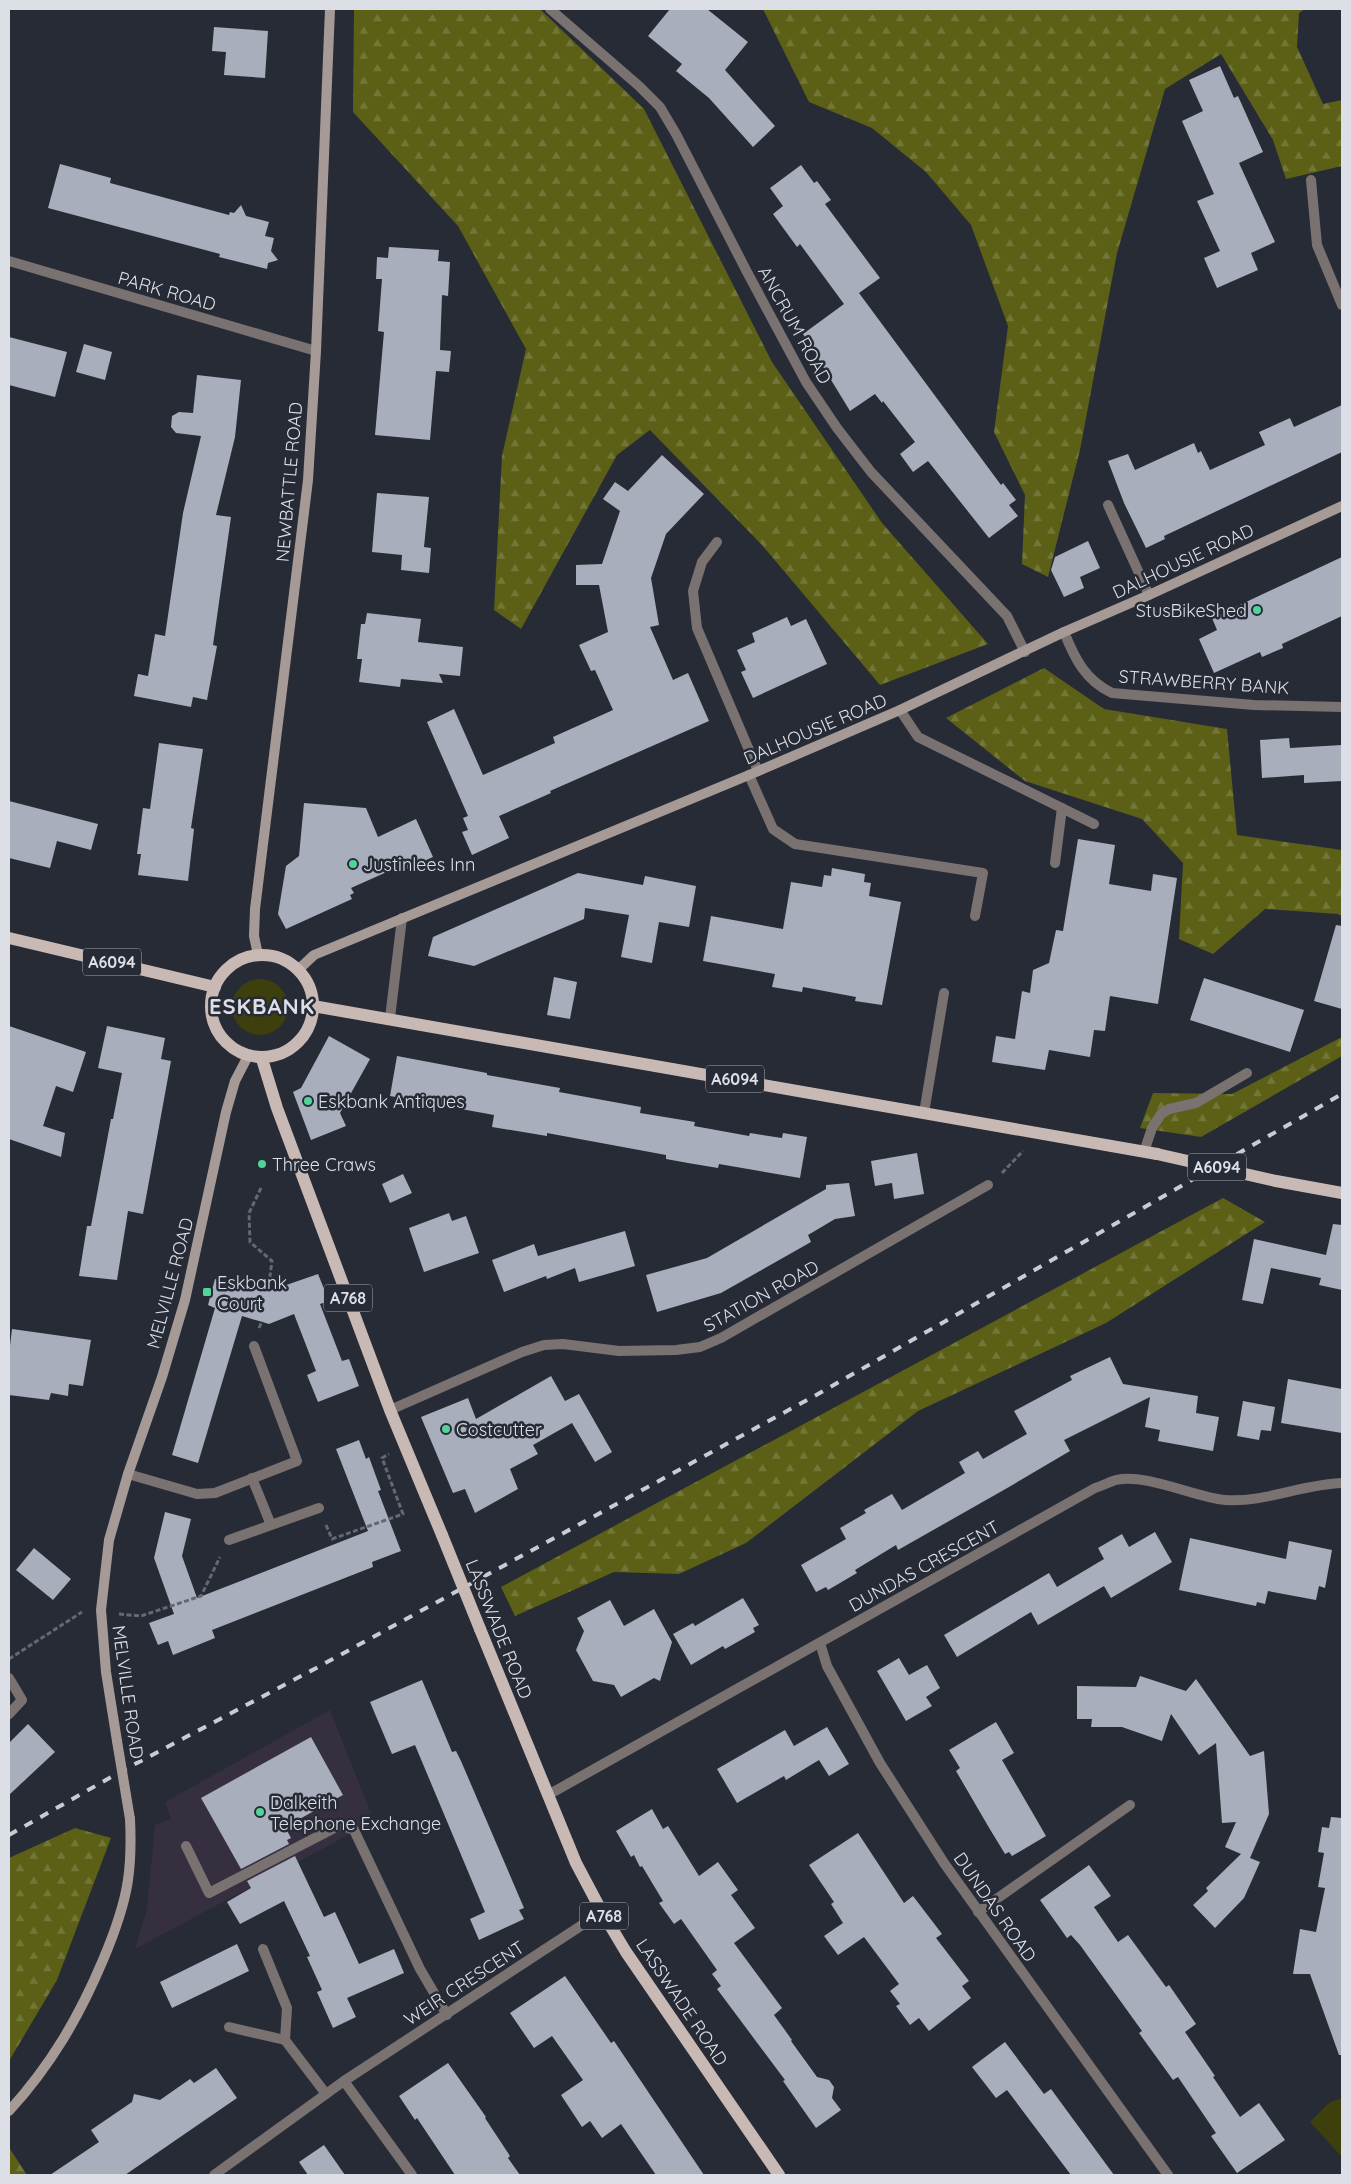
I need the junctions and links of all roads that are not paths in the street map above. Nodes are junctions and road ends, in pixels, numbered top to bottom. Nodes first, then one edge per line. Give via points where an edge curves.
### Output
1 (330, 9) edge
2 (550, 9) edge
3 (1311, 180) dead end
4 (9, 261) edge
5 (1342, 305) edge
6 (316, 351) junction
7 (1108, 505) dead end
8 (1342, 506) edge
9 (717, 542) dead end
10 (1149, 595) junction
11 (1064, 632) junction
12 (1024, 652) junction
13 (1342, 707) edge
14 (900, 710) junction
15 (754, 773) junction
16 (1062, 808) junction
17 (1094, 824) dead end
18 (1055, 863) dead end
19 (975, 916) dead end
20 (402, 918) junction
21 (9, 938) edge
22 (258, 955) junction
23 (298, 970) junction
24 (215, 988) junction
25 (944, 993) dead end
26 (313, 1006) junction
27 (390, 1018) junction
28 (248, 1056) junction
29 (262, 1059) junction
30 (1247, 1074) dead end
31 (924, 1113) junction
32 (1144, 1152) junction
33 (988, 1186) road end
34 (1342, 1193) edge
35 (254, 1346) dead end
36 (390, 1410) junction
37 (128, 1474) junction
38 (252, 1478) junction
39 (1342, 1483) edge
40 (319, 1508) road end
41 (271, 1525) junction
42 (229, 1540) road end
43 (820, 1643) junction
44 (9, 1678) edge
45 (9, 1714) edge
46 (548, 1795) junction
47 (1130, 1805) dead end
48 (186, 1846) dead end
49 (602, 1912) junction
50 (978, 1912) junction
51 (263, 1949) dead end
52 (447, 2015) junction
53 (228, 2027) dead end
54 (285, 2040) junction
55 (344, 2081) junction
56 (326, 2094) junction
57 (9, 2111) edge
58 (214, 2175) edge
59 (412, 2175) edge
60 (779, 2175) edge
61 (1168, 2175) edge

1 - 6 main road, NEWBATTLE ROAD
2 - 12 street, ANCRUM ROAD via 660,107 806,382 871,472 1007,616
3 - 5 street via 1317,245
4 - 6 street, PARK ROAD
6 - 22 main road, NEWBATTLE ROAD via 308,480 254,909
7 - 10 street
8 - 10 main road, DALHOUSIE ROAD
9 - 15 street via 702,562 693,592 697,628
10 - 11 main road, DALHOUSIE ROAD
11 - 12 main road, DALHOUSIE ROAD
11 - 13 street, STRAWBERRY BANK via 1086,675 1112,693 1254,705
12 - 14 main road, DALHOUSIE ROAD
14 - 15 main road, DALHOUSIE ROAD
14 - 16 street via 918,736
15 - 19 street via 773,829 795,844 983,873
15 - 20 main road, DALHOUSIE ROAD
16 - 17 street
16 - 18 street
20 - 23 main road, DALHOUSIE ROAD via 314,955
20 - 27 street
21 - 24 main road, A6094
22 - 23 main road via 279,958
22 - 24 main road via 246,957 226,969
23 - 26 main road via 312,994
24 - 28 main road via 212,1009 218,1030 227,1042
25 - 31 street
26 - 27 main road, A6094
26 - 29 main road via 307,1032 300,1042 288,1051
27 - 31 main road, A6094
28 - 29 main road
28 - 37 main road, MELVILLE ROAD via 235,1081 226,1112 185,1300
29 - 36 main road, LASSWADE ROAD / A768 via 277,1108
30 - 32 street via 1196,1103 1168,1109 1161,1114
31 - 32 main road, A6094
32 - 34 main road, A6094, bridge
33 - 36 street, STATION ROAD via 700,1348 636,1352 544,1345
35 - 38 street via 297,1461
36 - 46 main road, LASSWADE ROAD / A768, bridge
37 - 38 street via 198,1494 214,1493
37 - 57 main road, MELVILLE ROAD, bridge via 109,1540 101,1610 106,1672 130,1819 128,1880 118,1926 88,1996 53,2058
38 - 41 street
39 - 43 street, DUNDAS CRESCENT via 1225,1500 1140,1480 1118,1480 1095,1488
40 - 41 street
41 - 42 street
43 - 46 street, DUNDAS CRESCENT
43 - 50 street, DUNDAS ROAD via 827,1666 880,1763
44 - 45 street via 22,1700
46 - 49 main road, LASSWADE ROAD / A768 via 576,1863
47 - 50 street
48 - 52 street via 209,1893 340,1825 354,1830 420,1968
49 - 52 street, WEIR CRESCENT
49 - 60 main road, LASSWADE ROAD / A768
50 - 61 street, DUNDAS ROAD
51 - 54 street via 287,2008
52 - 55 street, WEIR CRESCENT
53 - 54 street
54 - 56 street
55 - 56 street, WEIR CRESCENT
55 - 59 street
56 - 58 street, WEIR CRESCENT

